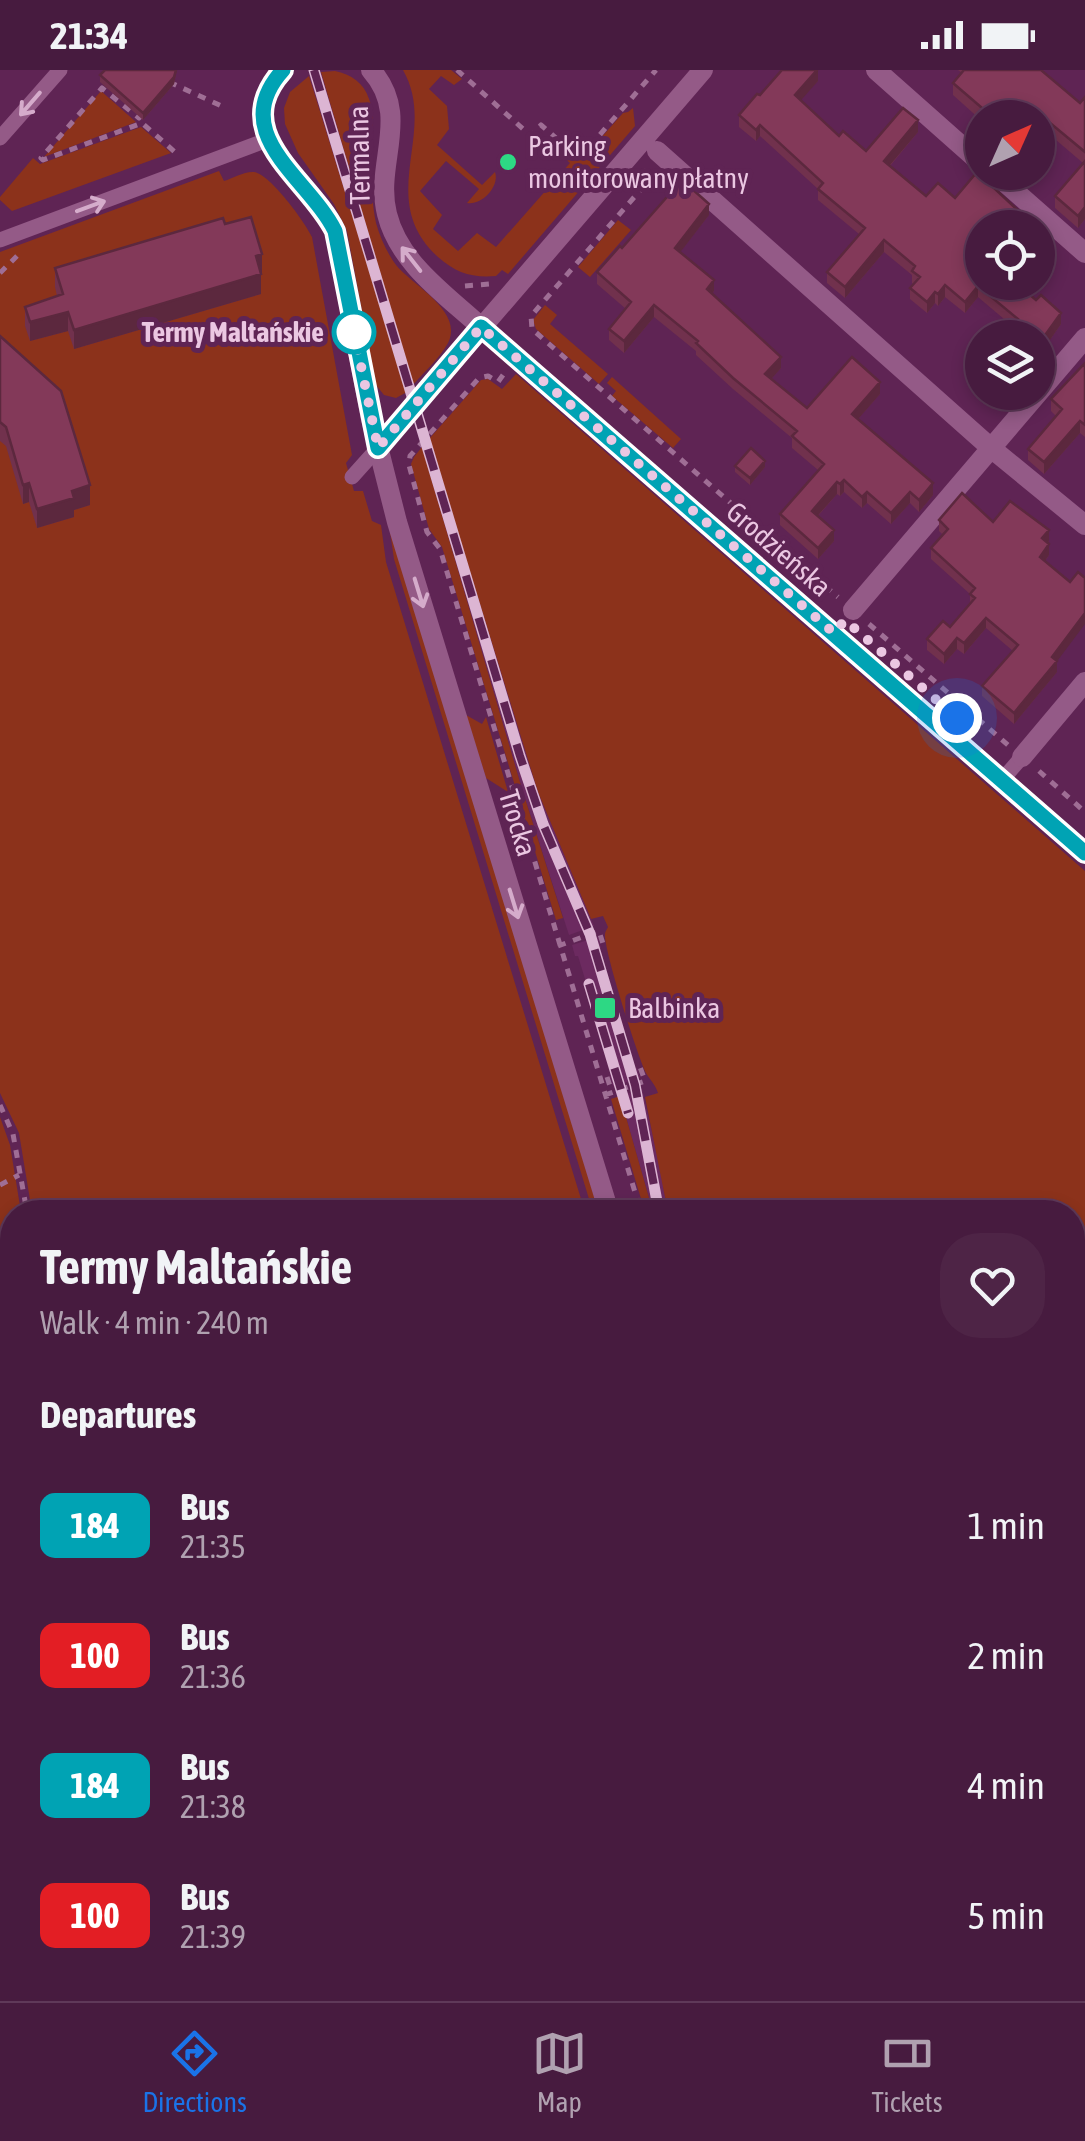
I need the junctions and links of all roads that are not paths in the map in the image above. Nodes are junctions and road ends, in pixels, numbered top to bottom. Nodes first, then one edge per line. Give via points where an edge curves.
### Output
1 (60, 70) edge
2 (283, 70) edge
3 (371, 70) edge
4 (703, 70) edge
5 (876, 70) edge
6 (0, 138) edge
7 (268, 140) junction
8 (965, 149) edge
9 (650, 150) junction
10 (1012, 190) edge
11 (0, 240) edge
12 (1085, 254) edge
13 (481, 327) junction
14 (1085, 338) edge
15 (378, 448) junction
16 (991, 448) junction
17 (352, 477) dead end
18 (1085, 524) edge
19 (854, 610) joint
20 (834, 633) junction
21 (1085, 682) edge
22 (1022, 757) joint
23 (1002, 780) junction
24 (1085, 853) edge
25 (604, 1200) edge

1 -> 6 lane
2 - 7 street via 263,110
13 -> 3 street, Termalna via 412,263 391,227 384,200 391,115
4 - 9 street
5 - 8 street
11 -> 7 lane
7 - 15 street, Termalna via 335,231
9 - 13 street
9 - 16 street
10 - 12 street
13 - 15 street
13 - 20 street, Grodzieńska
14 - 16 street
15 - 17 lane
15 -> 25 street, Trocka
16 - 18 street
16 - 19 street
19 - 20 lane
20 - 23 street, Grodzieńska
21 - 22 street
22 - 23 lane
23 - 24 street, Grodzieńska

